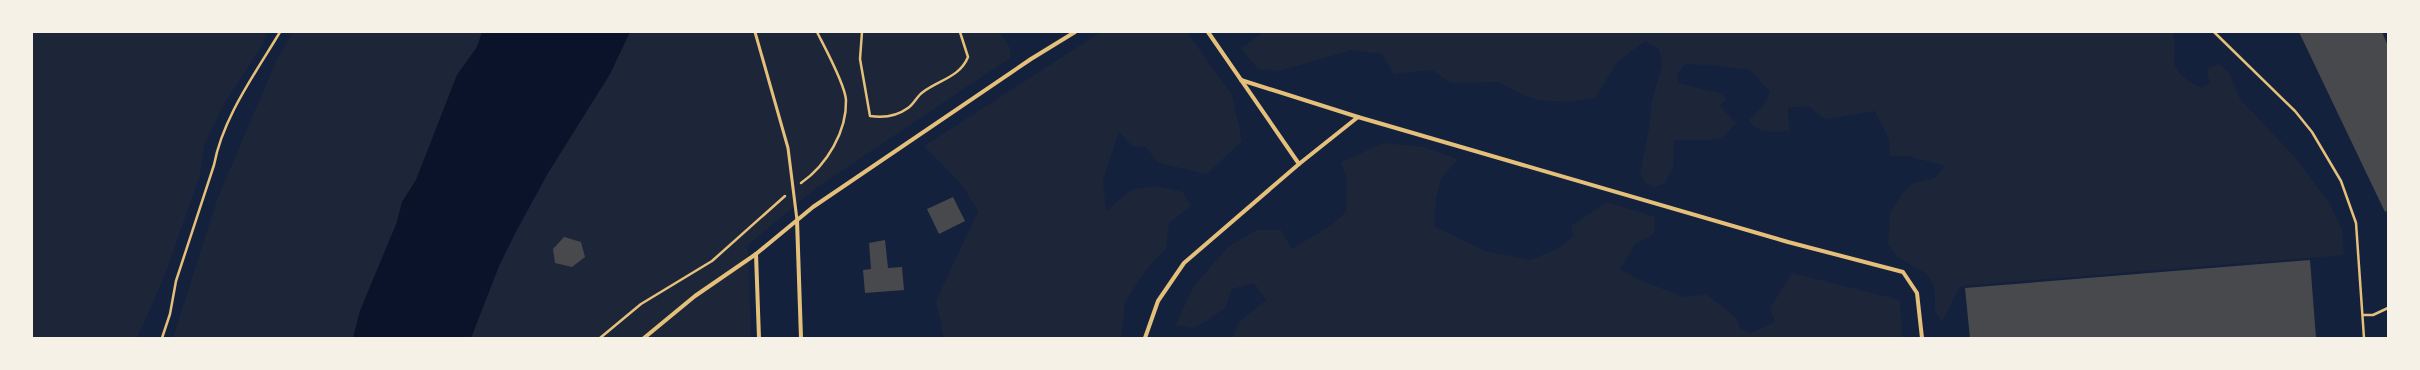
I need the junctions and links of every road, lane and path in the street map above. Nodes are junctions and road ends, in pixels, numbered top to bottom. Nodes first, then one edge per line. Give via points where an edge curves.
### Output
1 (280, 32) edge
2 (755, 32) edge
3 (817, 32) edge
4 (862, 32) edge
5 (960, 32) edge
6 (1075, 32) edge
7 (1208, 32) edge
8 (2214, 32) edge
9 (1241, 80) junction
10 (1358, 117) junction
11 (1299, 164) junction
12 (808, 178) dead end
13 (781, 200) dead end
14 (797, 220) junction
15 (756, 254) junction
16 (2388, 308) edge
17 (2363, 314) junction
18 (162, 338) edge
19 (600, 338) edge
20 (644, 338) edge
21 (759, 338) edge
22 (801, 338) edge
23 (1145, 338) edge
24 (1922, 338) edge
25 (2364, 338) edge

1 - 18 path via 230,118 217,147 214,165 176,281 170,314
2 - 14 lane via 788,148
3 - 12 path via 846,98 844,119 838,139 821,165
4 - 5 path via 860,59 870,116 884,118 908,108 923,92 955,74 965,65 968,57
6 - 14 street via 1031,59
7 - 9 street
8 - 17 path via 2295,110 2320,144 2341,181 2356,223
9 - 10 street
9 - 11 street
10 - 11 street
10 - 24 street via 1788,242 1903,272 1917,293
11 - 23 street via 1184,263 1158,301
13 - 19 path via 712,261 640,304
14 - 15 street
14 - 22 street
15 - 20 street via 695,296
15 - 21 street
16 - 17 path via 2373,315
17 - 25 path

